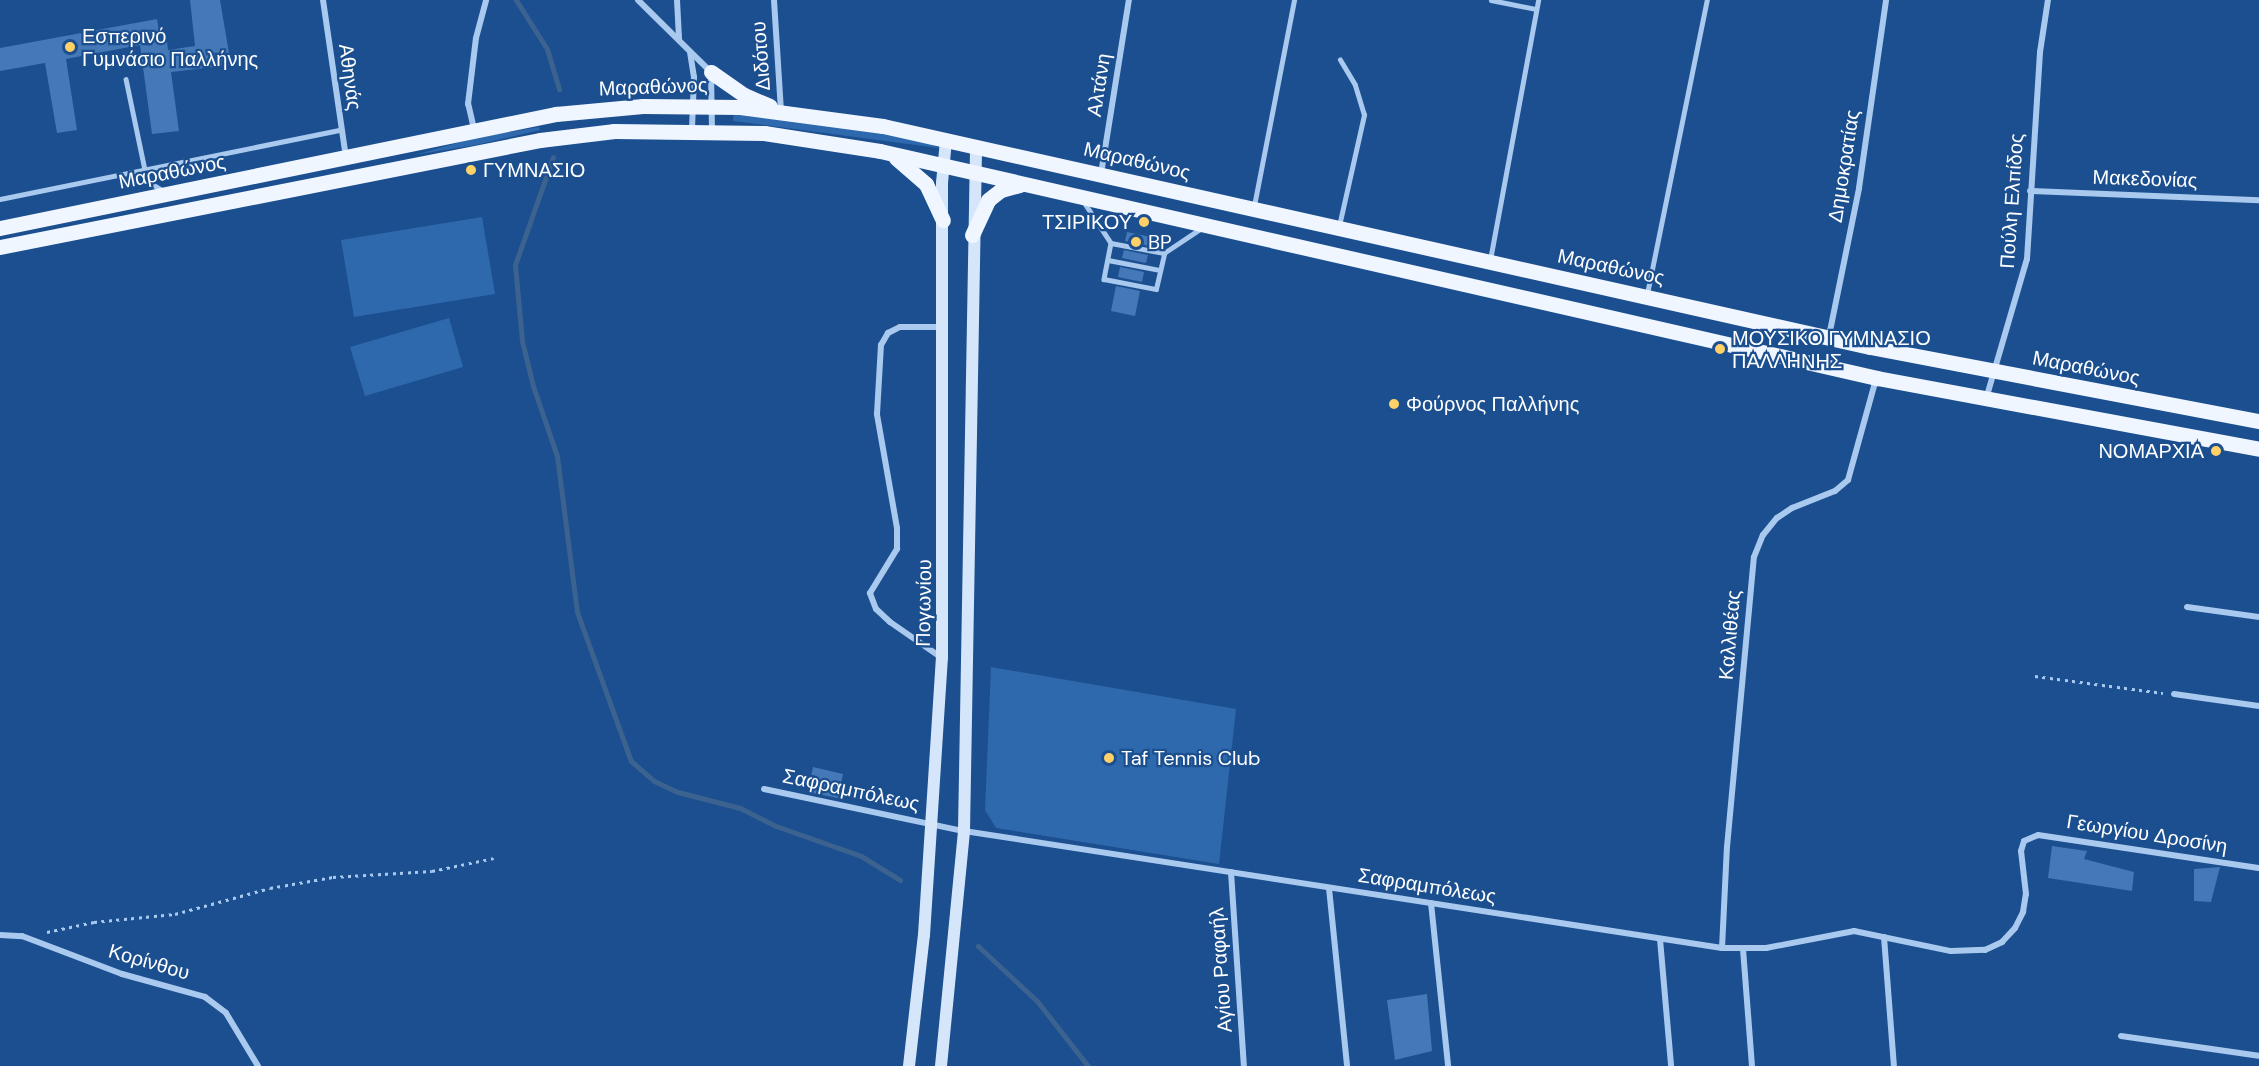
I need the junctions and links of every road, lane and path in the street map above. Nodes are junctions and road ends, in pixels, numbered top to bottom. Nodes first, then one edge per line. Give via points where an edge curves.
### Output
1 (323, 0) edge
2 (486, 0) edge
3 (638, 0) edge
4 (678, 0) edge
5 (774, 0) edge
6 (1129, 0) edge
7 (1294, 0) edge
8 (1491, 0) edge
9 (1538, 0) edge
10 (1707, 0) edge
11 (1886, 0) edge
12 (2048, 0) edge
13 (1536, 9) junction
14 (679, 40) junction
15 (690, 52) junction
16 (1340, 60) dead end
17 (711, 72) junction
18 (126, 79) dead end
19 (693, 105) junction
20 (712, 106) junction
21 (781, 111) junction
22 (474, 129) junction
23 (340, 130) junction
24 (692, 130) junction
25 (712, 130) junction
26 (946, 140) junction
27 (976, 147) junction
28 (880, 151) junction
29 (346, 158) junction
30 (944, 165) junction
31 (146, 170) junction
32 (974, 173) junction
33 (1101, 175) junction
34 (1025, 185) junction
35 (2030, 191) junction
36 (179, 192) junction
37 (1081, 198) junction
38 (0, 199) edge
39 (2259, 200) edge
40 (1254, 209) junction
41 (943, 220) junction
42 (1204, 226) junction
43 (0, 228) edge
44 (1339, 229) junction
45 (972, 235) junction
46 (1112, 243) junction
47 (0, 248) edge
48 (1164, 253) junction
49 (1108, 260) junction
50 (1490, 263) junction
51 (1161, 270) junction
52 (1646, 296) junction
53 (944, 327) junction
54 (1829, 337) junction
55 (1994, 372) junction
56 (1877, 378) junction
57 (1986, 399) junction
58 (2259, 421) edge
59 (2259, 449) edge
60 (2187, 607) dead end
61 (2259, 617) edge
62 (942, 658) junction
63 (2035, 676) dead end
64 (2174, 694) joint
65 (2259, 706) edge
66 (764, 789) dead end
67 (932, 824) junction
68 (964, 831) junction
69 (2030, 837) joint
70 (494, 858) dead end
71 (2259, 868) edge
72 (1231, 872) junction
73 (1329, 888) junction
74 (1431, 903) junction
75 (0, 934) edge
76 (1884, 936) junction
77 (32, 939) junction
78 (1660, 939) junction
79 (1722, 948) junction
80 (1743, 949) junction
81 (2121, 1036) dead end
82 (2259, 1056) edge
83 (258, 1066) edge
84 (909, 1066) edge
85 (941, 1066) edge
86 (1244, 1066) edge
87 (1347, 1066) edge
88 (1448, 1066) edge
89 (1671, 1066) edge
90 (1752, 1066) edge
91 (1894, 1066) edge

1 - 23 street, Αθηνάς
2 - 22 street via 476,38 468,104
3 - 14 street
4 - 14 street
5 - 21 street, Διδότου
6 - 33 street, Αλτάνη
7 - 40 lane
8 - 13 lane
9 - 13 lane
10 - 52 lane
11 - 54 street, Δημοκρατίας via 1859,188
12 - 35 street, Πούλη Ελπίδος
13 - 50 lane
14 - 15 street
15 - 17 street
15 - 19 street
16 - 44 lane via 1355,85 1364,115
17 - 20 street
17 - 21 main road via 744,95
18 - 31 lane
19 - 20 main road, Μαραθώνος
19 - 22 main road, Μαραθώνος via 592,110
19 - 24 street
20 - 21 main road, Μαραθώνος
20 - 25 street
21 - 26 main road, Μαραθώνος
22 - 29 main road, Μαραθώνος
23 - 29 street, Αθηνάς
23 - 31 lane
24 - 25 main road, Μαραθώνος
24 - 47 main road, Μαραθώνος via 615,131 540,140
25 - 28 main road, Μαραθώνος via 781,135
26 - 27 main road, Μαραθώνος
26 - 30 main road, Πογωνίου
27 - 32 main road
27 - 33 main road, Μαραθώνος
28 - 30 main road, Μαραθώνος
28 - 41 main road via 901,159 920,176
29 - 36 main road, Μαραθώνος
30 - 32 main road, Μαραθώνος
30 - 41 main road, Πογωνίου
31 - 36 lane via 152,184
31 - 38 lane
32 - 34 main road, Μαραθώνος
32 - 45 main road
33 - 40 main road, Μαραθώνος
34 - 37 main road, Μαραθώνος
34 - 45 main road via 1001,190 988,200
35 - 39 street, Μακεδονίας
35 - 55 street, Πούλη Ελπίδος via 2024,274
36 - 43 main road, Μαραθώνος
37 - 42 main road, Μαραθώνος
37 - 46 lane
40 - 44 main road, Μαραθώνος
41 - 53 main road, Πογωνίου
42 - 48 lane
42 - 56 main road, Μαραθώνος
44 - 50 main road, Μαραθώνος
45 - 68 main road
46 - 48 lane
46 - 49 lane
48 - 51 lane
49 - 51 lane
49 - 51 lane via 1104,279 1156,290
50 - 52 main road, Μαραθώνος
52 - 54 main road, Μαραθώνος
53 - 62 main road, Πογωνίου
53 - 62 street via 900,327 888,333 881,345 877,414 897,528 897,549 870,593 876,609 890,622
54 - 55 main road, Μαραθώνος
55 - 57 street, Πούλη Ελπίδος
55 - 58 main road, Μαραθώνος
56 - 57 main road, Μαραθώνος
56 - 79 street, Καλλιθέας via 1848,480 1835,492 1777,518 1763,535 1754,557 1727,847
57 - 59 main road, Μαραθώνος
60 - 61 street
62 - 67 main road, Πογωνίου
63 - 64 path
64 - 65 street
66 - 67 street, Σαφραμπόλεως
67 - 68 street, Σαφραμπόλεως
67 - 84 main road, Πογωνίου
68 - 72 street, Σαφραμπόλεως
68 - 85 main road
69 - 71 street, Γεωργίου Δροσίνη via 2048,834
69 - 76 street, Σαφραμπόλεως via 2021,850 2026,894 2023,912 2002,942 1968,953
70 - 77 path via 432,871 333,877 291,884 175,914 54,929
72 - 73 street, Σαφραμπόλεως
72 - 86 street, Αγίου Ραφαήλ
73 - 74 street, Σαφραμπόλεως
73 - 87 street
74 - 78 street, Σαφραμπόλεως
74 - 88 street
75 - 77 street, Κορίνθου
76 - 80 street, Σαφραμπόλεως via 1839,932 1767,948
76 - 91 street
77 - 83 street, Κορίνθου via 122,974 183,988 211,1000 226,1013
78 - 79 street, Σαφραμπόλεως
78 - 89 street
79 - 80 street, Σαφραμπόλεως
80 - 90 street
81 - 82 street

